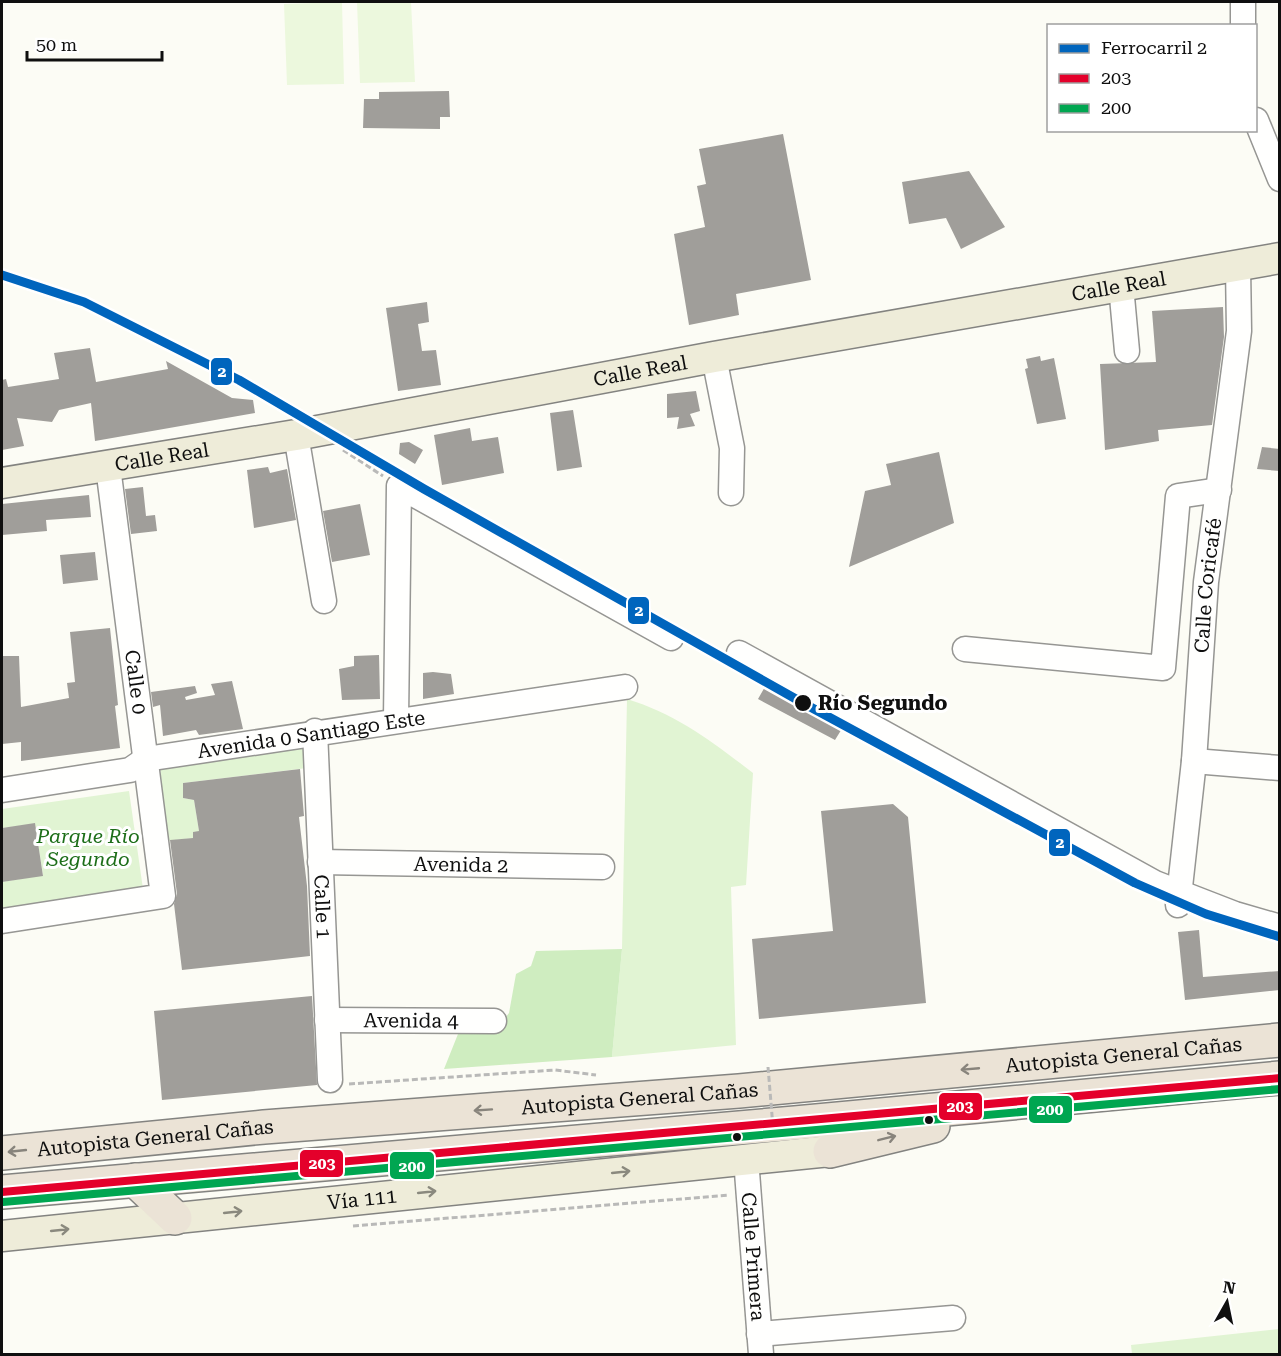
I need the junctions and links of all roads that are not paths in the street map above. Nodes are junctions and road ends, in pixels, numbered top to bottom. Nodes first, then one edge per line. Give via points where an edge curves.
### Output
1 (1243, 2) edge
2 (1243, 24) edge
3 (1257, 122) edge
4 (1280, 179) edge
5 (1280, 258) edge
6 (1238, 266) junction
7 (1121, 286) junction
8 (1126, 351) dead end
9 (714, 357) junction
10 (304, 433) junction
11 (108, 467) junction
12 (2, 483) edge
13 (1219, 490) junction
14 (731, 493) dead end
15 (324, 601) dead end
16 (671, 638) dead end
17 (965, 650) dead end
18 (739, 653) dead end
19 (625, 687) dead end
20 (396, 719) junction
21 (315, 731) junction
22 (146, 759) junction
23 (1194, 761) junction
24 (1280, 768) edge
25 (2, 790) edge
26 (320, 862) junction
27 (602, 867) dead end
28 (1180, 899) junction
29 (2, 921) edge
30 (1280, 927) edge
31 (327, 1020) junction
32 (494, 1022) dead end
33 (1280, 1040) edge
34 (1280, 1078) edge
35 (330, 1080) road end
36 (1015, 1103) junction
37 (830, 1151) joint
38 (2, 1153) edge
39 (746, 1159) junction
40 (135, 1180) junction
41 (2, 1192) edge
42 (175, 1218) junction
43 (2, 1236) edge
44 (953, 1318) dead end
45 (760, 1344) edge

1 - 2 street
3 - 4 street
5 - 6 main road, Calle Real
6 - 7 main road, Calle Real
6 - 13 street, Calle Coricafé via 1239,331
7 - 8 street
7 - 9 main road, Calle Real
9 - 10 main road, Calle Real
9 - 14 street via 732,448
10 - 11 main road, Calle Real
10 - 15 street
11 - 12 main road, Calle Real
11 - 22 street, Calle 0
13 - 17 street via 1178,496 1163,668
13 - 23 street, Calle Coricafé via 1206,582
16 - 20 street via 399,486
18 - 28 street
19 - 20 street, Avenida 0 Santiago Este
20 - 21 street, Avenida 0 Santiago Este
21 - 22 street, Avenida 0 Santiago Este
21 - 26 street, Calle 1
22 - 25 street, Avenida 0 Santiago Este via 130,770
22 - 29 street, Calle 0 via 162,896
23 - 24 street
23 - 28 street, Calle Coricafé
26 - 27 street, Avenida 2
26 - 31 street, Calle 1
28 - 30 street
31 - 32 street, Avenida 4
31 - 35 street, Calle 1
33 -> 38 highway, Autopista General Cañas
34 - 36 highway, Autopista General Cañas
37 -> 36 highway
36 - 40 highway, Autopista General Cañas
37 - 39 main road, Vía 111
42 -> 39 main road, Vía 111
39 - 45 street, Calle Primera
40 - 41 highway, Autopista General Cañas
40 - 42 highway
43 -> 42 main road, Vía 111
44 - 45 street

